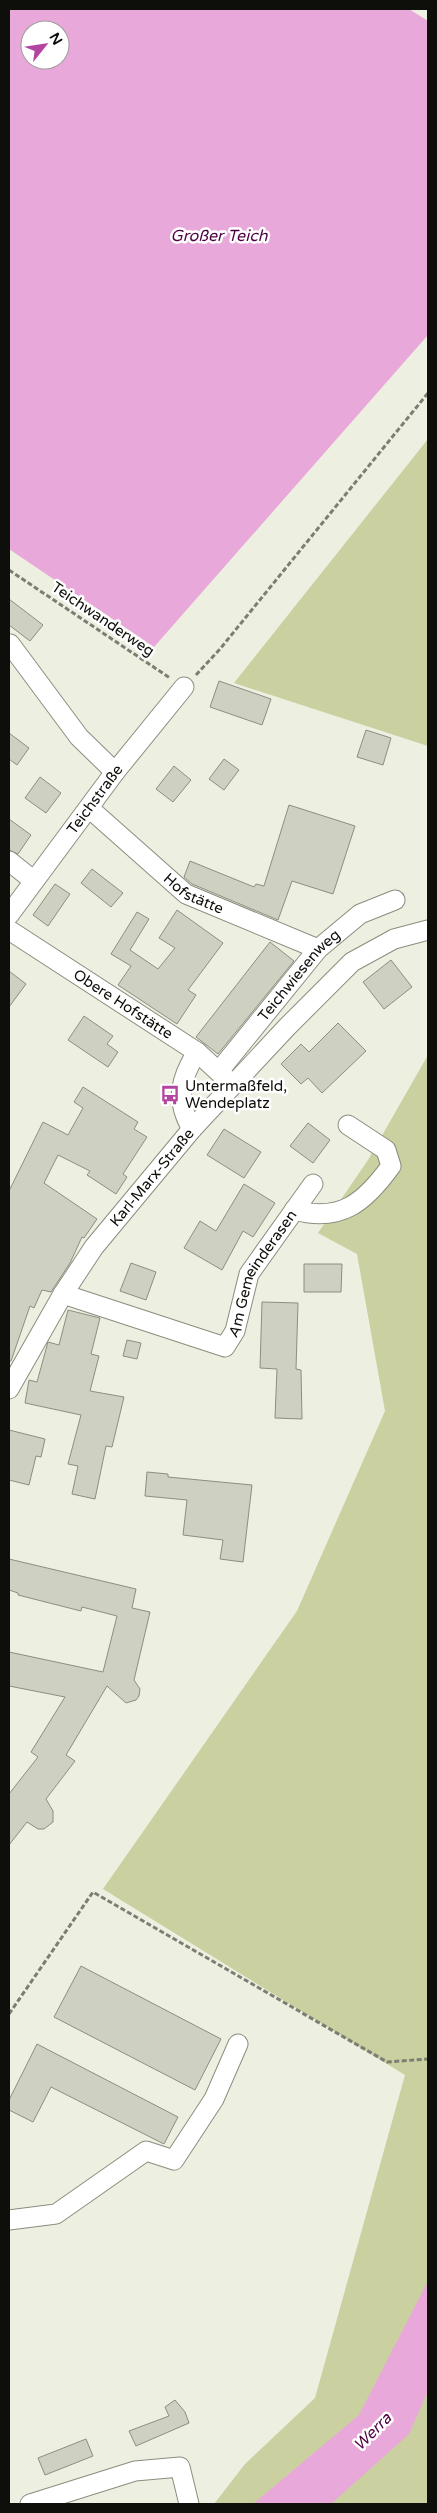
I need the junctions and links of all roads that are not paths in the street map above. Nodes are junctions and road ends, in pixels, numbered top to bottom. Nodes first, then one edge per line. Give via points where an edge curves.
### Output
1 (10, 644) edge
2 (184, 687) road end
3 (115, 772) junction
4 (89, 808) junction
5 (9, 861) edge
6 (34, 881) junction
7 (395, 900) dead end
8 (9, 915) edge
9 (9, 930) edge
10 (428, 930) edge
11 (318, 948) junction
12 (197, 1052) junction
13 (219, 1071) junction
14 (233, 1085) junction
15 (348, 1125) dead end
16 (192, 1129) junction
17 (313, 1184) dead end
18 (294, 1210) junction
19 (63, 1294) junction
20 (9, 1389) edge
21 (238, 2044) dead end
22 (9, 2220) edge
23 (30, 2504) edge
24 (189, 2504) edge

1 - 3 street via 79,737
2 - 3 street, Teichstraße
3 - 4 street, Teichstraße
4 - 6 street, Teichstraße
4 - 11 street, Hofstätte via 186,894
5 - 6 street
6 - 8 street, Teichstraße
7 - 11 street, Teichwiesenweg via 360,914
9 - 12 street, Obere Hofstätte
10 - 14 street, Karl-Marx-Straße via 394,939 352,962
11 - 13 street, Teichwiesenweg
12 - 13 street, Obere Hofstätte
12 - 16 street via 186,1070 181,1094
13 - 14 street, Obere Hofstätte
14 - 16 street, Karl-Marx-Straße
15 - 18 street via 386,1150 391,1166 374,1190 335,1214 314,1216
16 - 19 street, Karl-Marx-Straße via 94,1247
17 - 18 street, Am Gemeinderasen
18 - 19 street, Am Gemeinderasen via 248,1274 234,1331 225,1347
19 - 20 street, Karl-Marx-Straße
21 - 22 street via 214,2099 174,2160 146,2151 56,2214
23 - 24 street via 135,2471 180,2467

